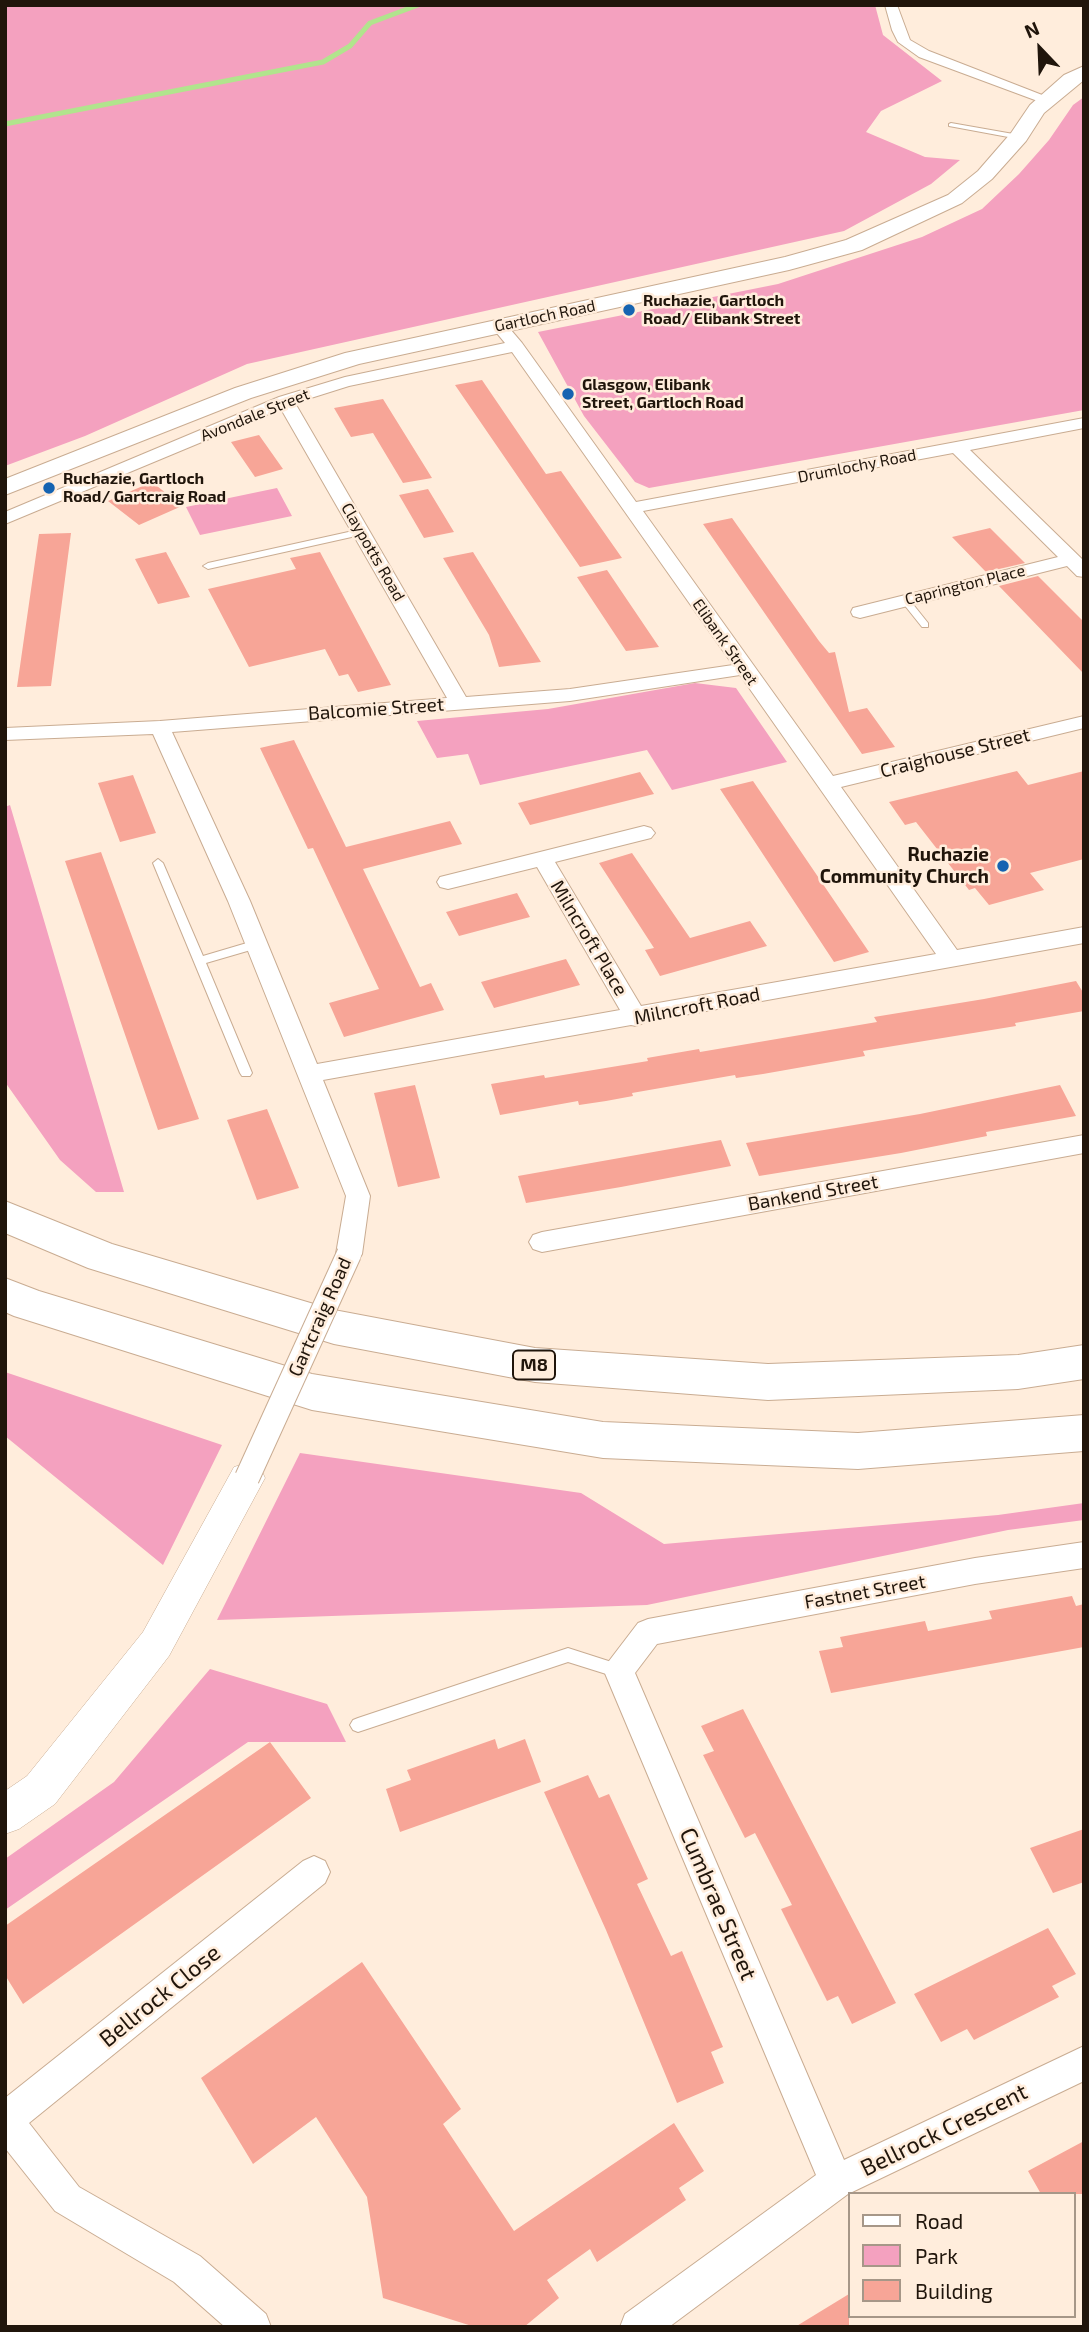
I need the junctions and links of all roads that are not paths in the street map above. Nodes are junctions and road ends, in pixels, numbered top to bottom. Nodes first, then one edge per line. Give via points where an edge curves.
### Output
1 (891, 5) edge
2 (1084, 72) edge
3 (1048, 100) junction
4 (951, 125) dead end
5 (1019, 137) junction
6 (499, 326) junction
7 (516, 346) junction
8 (285, 401) junction
9 (1084, 423) edge
10 (957, 447) junction
11 (5, 488) edge
12 (631, 508) junction
13 (5, 519) edge
14 (362, 532) junction
15 (1077, 565) edge
16 (208, 566) dead end
17 (905, 600) junction
18 (860, 612) dead end
19 (925, 625) dead end
20 (744, 669) junction
21 (460, 702) junction
22 (1084, 722) edge
23 (160, 727) junction
24 (5, 734) edge
25 (827, 784) junction
26 (644, 833) dead end
27 (542, 858) junction
28 (158, 863) dead end
29 (448, 882) dead end
30 (1084, 935) edge
31 (257, 944) junction
32 (952, 959) junction
33 (199, 961) junction
34 (636, 1018) junction
35 (246, 1073) dead end
36 (311, 1074) junction
37 (1084, 1144) edge
38 (5, 1216) edge
39 (542, 1242) dead end
40 (5, 1294) edge
41 (1084, 1362) edge
42 (1084, 1433) edge
43 (247, 1478) joint
44 (1084, 1555) edge
45 (619, 1671) junction
46 (358, 1725) dead end
47 (5, 1815) edge
48 (314, 1872) dead end
49 (1084, 2063) edge
50 (5, 2120) edge
51 (836, 2182) junction
52 (253, 2327) edge
53 (638, 2327) edge

1 - 3 street via 905,42 923,54
2 - 3 main road, Gartloch Road
3 - 5 main road, Gartloch Road
4 - 5 lane
5 - 6 main road, Gartloch Road via 955,199 854,245
6 - 7 street, Elibank Street
6 - 11 main road, Gartloch Road via 353,358 243,393
7 - 8 street, Avondale Street via 345,382
7 - 12 street, Elibank Street
8 - 13 street, Avondale Street
8 - 14 street, Claypotts Road
9 - 10 street, Drumlochy Road
10 - 12 street, Drumlochy Road
10 - 15 street
12 - 20 street, Elibank Street
14 - 16 lane
14 - 21 street, Claypotts Road
15 - 17 street, Caprington Place
17 - 18 street, Caprington Place
17 - 19 lane
20 - 21 street, Balcomie Street via 570,695
20 - 25 street, Elibank Street
21 - 23 street, Balcomie Street
22 - 25 street, Craighouse Street
23 - 24 street, Balcomie Street
23 - 31 street, Gartcraig Road
25 - 32 street, Elibank Street
26 - 27 street, Milncroft Place
27 - 29 street, Milncroft Place
27 - 34 street, Milncroft Place
28 - 33 lane
30 - 32 street, Milncroft Road
31 - 33 lane
31 - 36 street, Gartcraig Road
32 - 34 street, Milncroft Road
33 - 35 lane
34 - 36 street, Milncroft Road
36 - 43 street, Gartcraig Road, bridge via 358,1196 349,1254
37 - 39 street, Bankend Street
38 - 41 highway, M8 via 102,1257 334,1327 536,1365 768,1382 1017,1372
40 - 42 highway via 312,1392 603,1440 858,1451
43 - 47 street, Gartcraig Road via 156,1644 41,1790
44 - 45 street, Fastnet Street via 648,1632
45 - 46 lane via 568,1656
45 - 51 street, Cumbrae Street
48 - 50 street, Bellrock Close
49 - 51 street, Bellrock Crescent
50 - 52 street, Bellrock Close via 66,2199 187,2269
51 - 53 street, Bellrock Crescent

